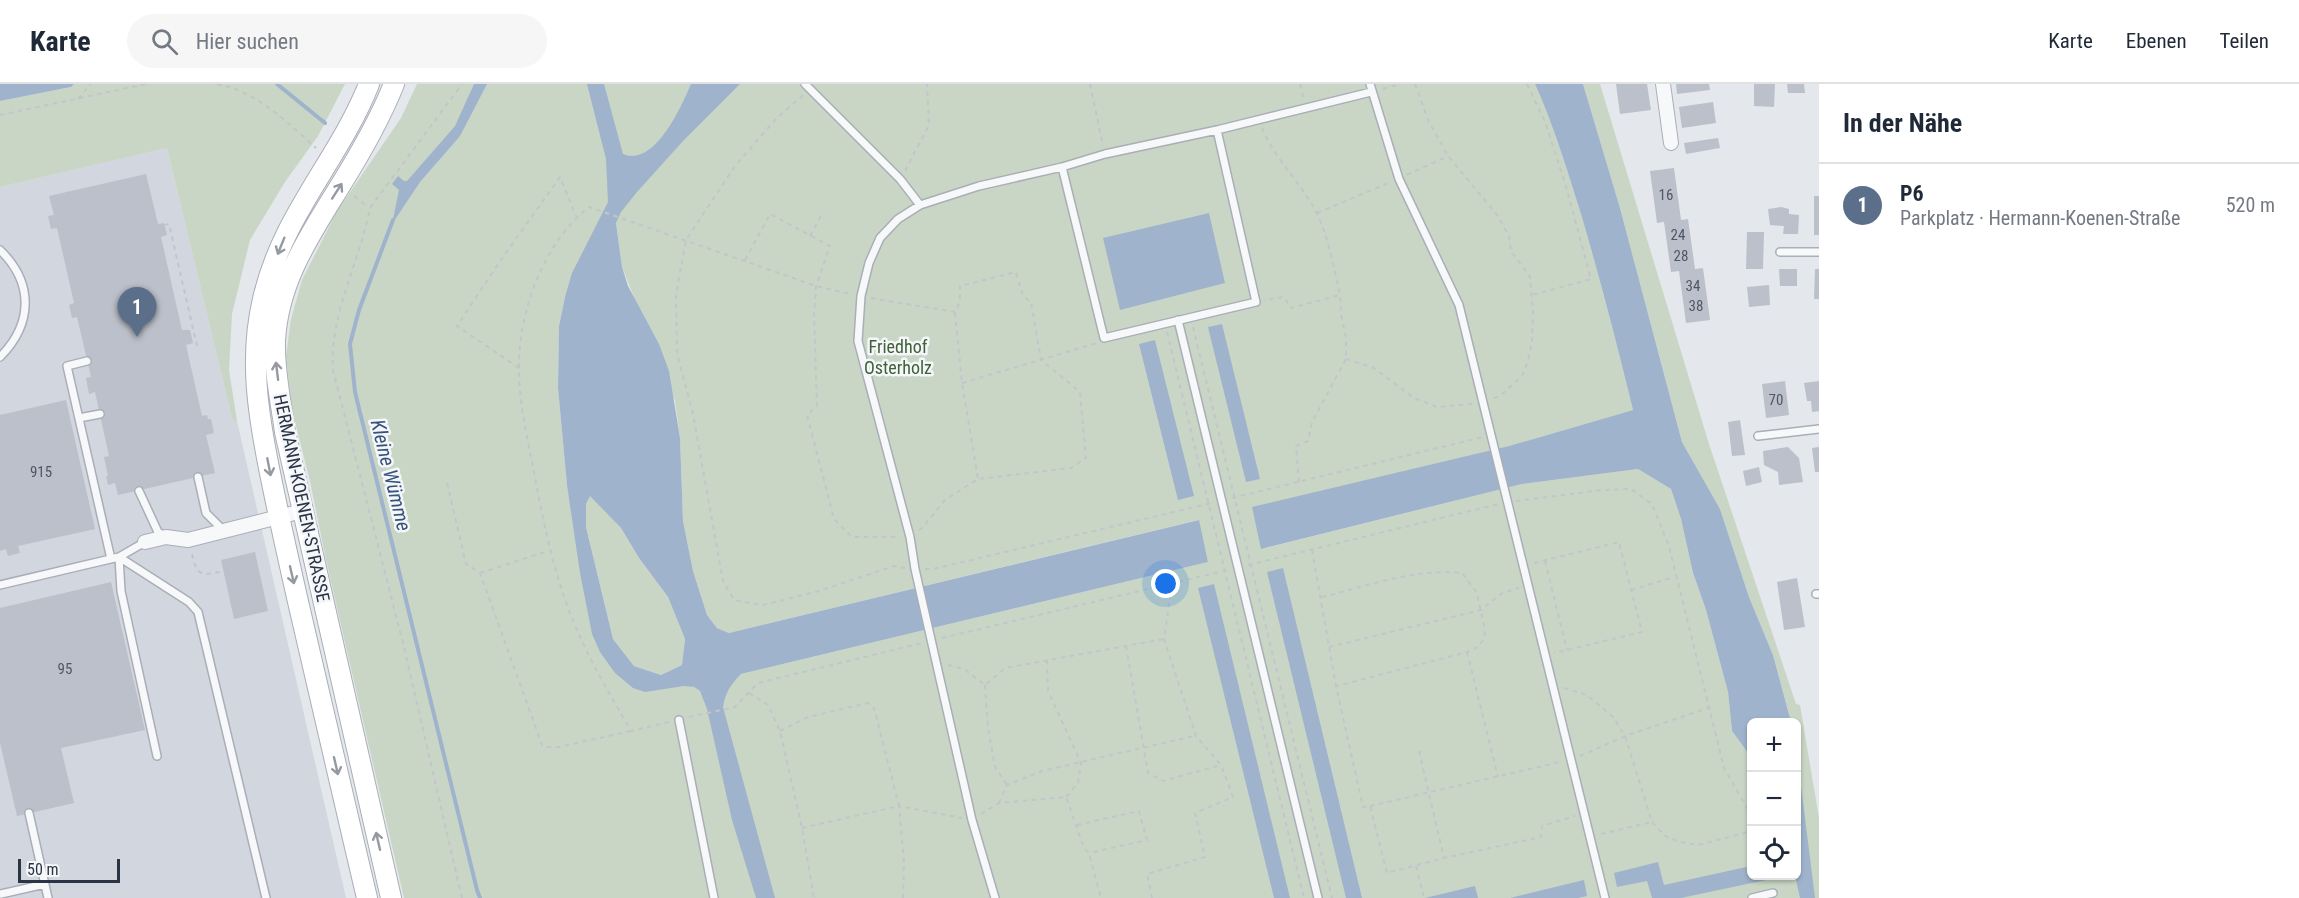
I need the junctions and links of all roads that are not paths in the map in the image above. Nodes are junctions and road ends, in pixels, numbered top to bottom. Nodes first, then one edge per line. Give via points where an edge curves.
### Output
1 (369, 84) edge
2 (394, 84) edge
3 (1370, 84) edge
4 (1663, 84) edge
5 (807, 87) edge
6 (1371, 92) junction
7 (1217, 130) junction
8 (1671, 143) dead end
9 (1062, 167) junction
10 (920, 205) junction
11 (0, 250) edge
12 (1780, 252) dead end
13 (1819, 252) edge
14 (1178, 320) junction
15 (0, 357) edge
16 (87, 361) dead end
17 (99, 414) dead end
18 (79, 418) junction
19 (1819, 429) edge
20 (1758, 436) dead end
21 (198, 477) dead end
22 (139, 491) dead end
23 (303, 511) junction
24 (279, 518) junction
25 (224, 531) junction
26 (166, 537) junction
27 (145, 542) joint
28 (120, 557) junction
29 (111, 559) junction
30 (0, 585) edge
31 (679, 720) road end
32 (158, 756) dead end
33 (28, 813) dead end
34 (45, 884) junction
35 (1, 893) edge
36 (1773, 893) dead end
37 (48, 898) edge
38 (266, 898) edge
39 (366, 898) edge
40 (391, 898) edge
41 (714, 898) edge
42 (995, 898) edge
43 (1318, 898) edge
44 (1605, 898) edge
45 (1752, 898) edge

1 -> 24 main road, HERMANN-KOENEN-STRASSE via 283,239 263,298 255,354 259,415
23 -> 2 main road, HERMANN-KOENEN-STRASSE via 285,432 276,362 275,339 284,291 306,240 373,129
3 - 6 lane
4 - 8 street
5 - 10 lane via 900,179
6 - 7 lane
6 - 44 lane via 1399,179 1459,305
7 - 9 lane
7 - 14 lane via 1256,302
9 - 10 lane via 979,186
9 - 14 lane via 1104,338
10 - 42 lane via 898,219 880,238 861,296 858,340 910,537 972,820
11 - 15 lane via 22,280 25,300 23,324 15,343
12 - 13 lane
14 - 43 lane
16 - 18 lane via 67,366
17 - 18 lane
18 - 29 lane
19 - 20 lane
21 - 25 lane via 206,513
22 - 26 lane via 158,532
23 - 24 street
40 -> 23 main road, HERMANN-KOENEN-STRASSE
24 - 25 street
24 -> 39 main road, HERMANN-KOENEN-STRASSE
25 - 26 street via 188,540
26 - 27 street
27 - 28 lane
28 - 29 lane
28 - 32 lane via 121,591
28 - 38 lane via 198,612
29 - 30 lane
31 - 41 lane
33 - 34 lane
34 - 35 lane
34 - 37 lane
36 - 45 lane

